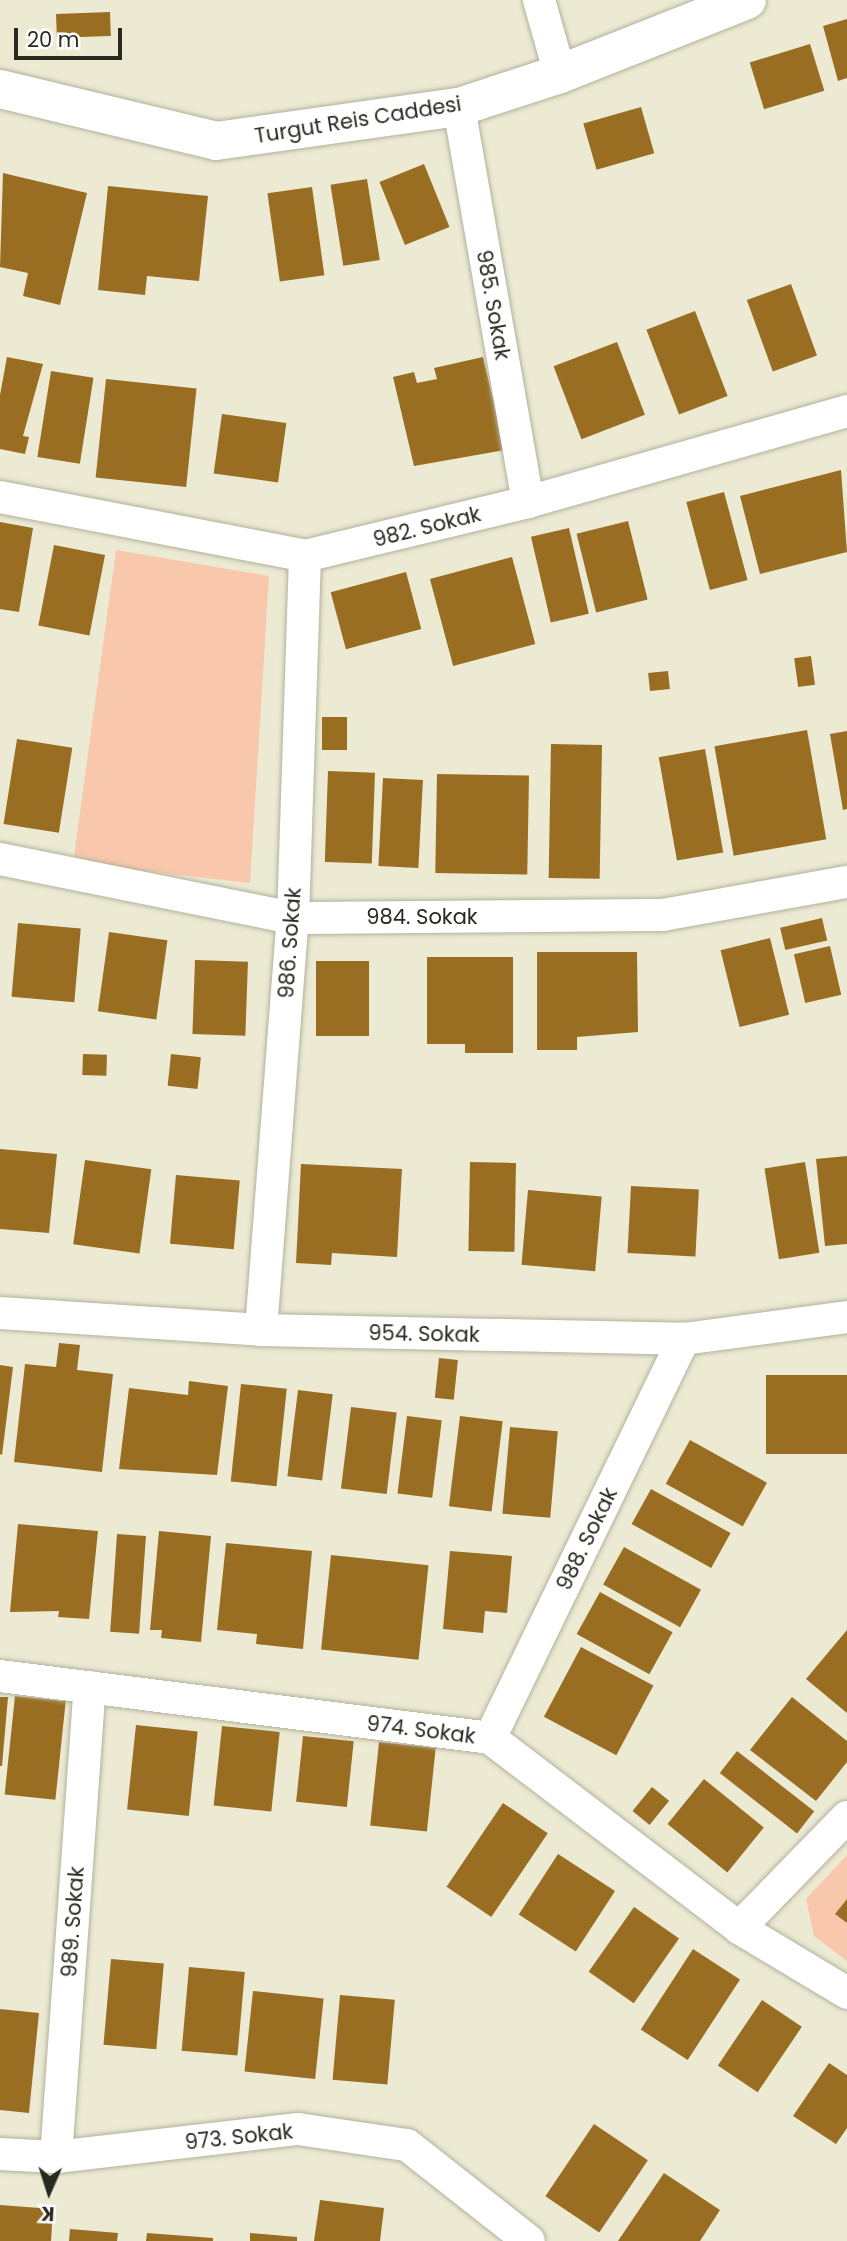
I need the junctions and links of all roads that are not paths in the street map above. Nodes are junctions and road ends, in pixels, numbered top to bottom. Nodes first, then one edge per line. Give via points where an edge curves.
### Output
1 (539, 0) edge
2 (747, 0) edge
3 (560, 74) junction
4 (0, 89) edge
5 (459, 107) junction
6 (847, 411) edge
7 (0, 497) edge
8 (528, 502) junction
9 (305, 556) junction
10 (0, 859) edge
11 (847, 882) edge
12 (293, 918) junction
13 (0, 1313) edge
14 (847, 1317) edge
15 (261, 1330) junction
16 (684, 1339) junction
17 (0, 1676) edge
18 (90, 1687) junction
19 (490, 1738) junction
20 (847, 1817) edge
21 (739, 1928) junction
22 (847, 1993) edge
23 (0, 2154) edge
24 (55, 2157) junction
25 (529, 2241) edge

1 - 3 street
2 - 3 main road, Turgut Reis Caddesi
3 - 5 main road, Turgut Reis Caddesi
4 - 5 main road, Turgut Reis Caddesi via 216,141
5 - 8 street, 985. Sokak
6 - 8 street, 982. Sokak
7 - 9 street, 982. Sokak
8 - 9 street, 982. Sokak
9 - 12 street, 986. Sokak
10 - 12 street, 984. Sokak
11 - 12 street, 984. Sokak via 663,915
12 - 15 street, 986. Sokak
13 - 15 street, 954. Sokak
14 - 16 street, 954. Sokak
15 - 16 street, 954. Sokak
16 - 19 street, 988. Sokak
17 - 18 street, 974. Sokak
18 - 19 street, 974. Sokak
18 - 24 street, 989. Sokak
19 - 21 street, 974. Sokak
20 - 21 street
21 - 22 street, 974. Sokak
23 - 24 street, 973. Sokak
24 - 25 street, 973. Sokak via 298,2129 407,2145

